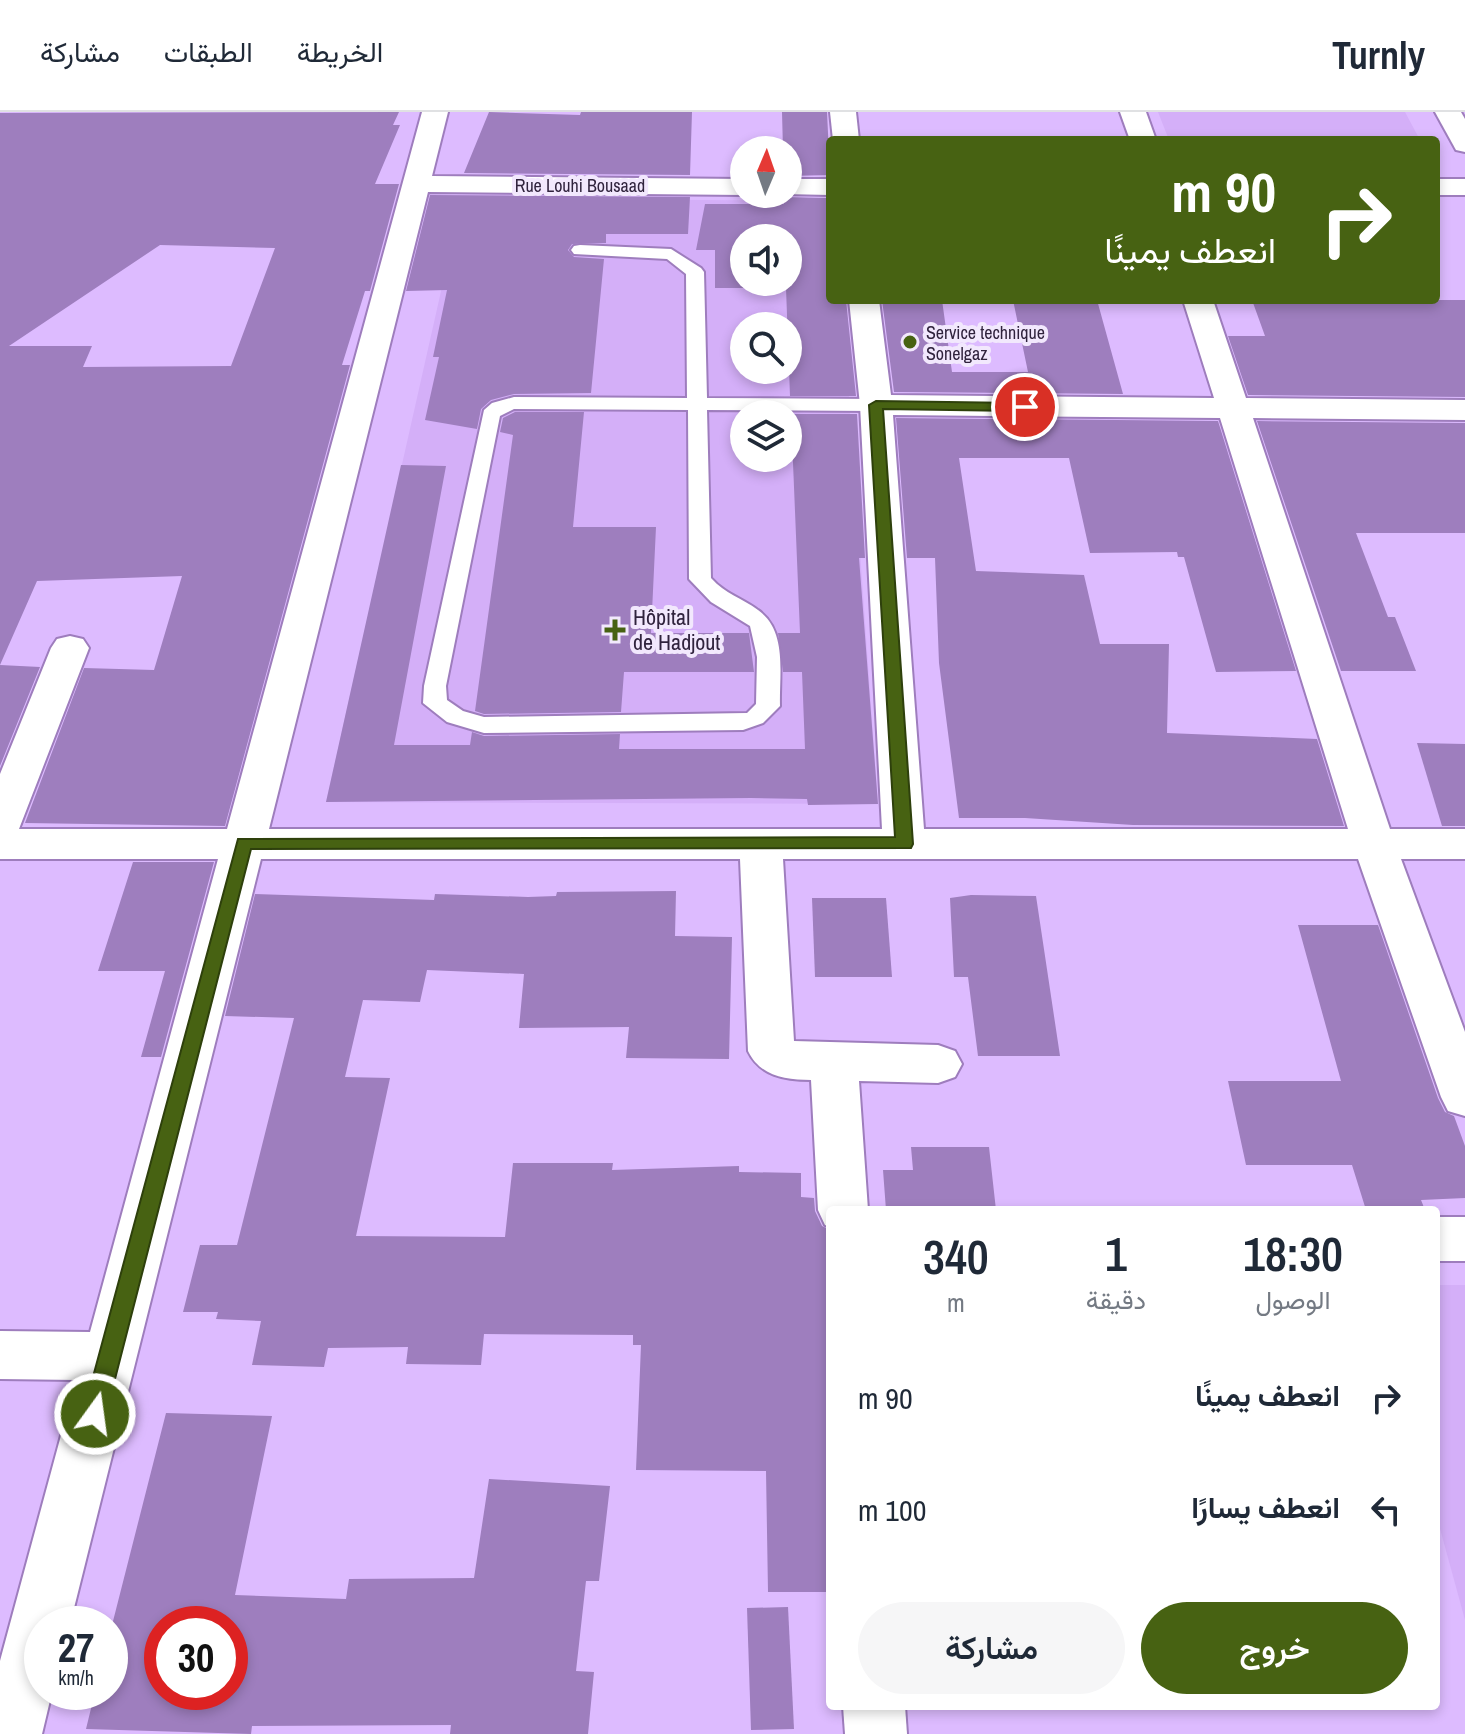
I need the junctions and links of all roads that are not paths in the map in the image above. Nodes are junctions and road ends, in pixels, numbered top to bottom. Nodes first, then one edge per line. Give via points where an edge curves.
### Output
1 (435, 112) edge
2 (843, 112) edge
3 (1133, 112) edge
4 (1448, 112) edge
5 (846, 136) edge
6 (1142, 136) edge
7 (1465, 144) edge
8 (415, 184) junction
9 (730, 187) edge
10 (802, 187) edge
11 (826, 187) edge
12 (1440, 187) edge
13 (1465, 187) edge
14 (580, 250) dead end
15 (864, 304) edge
16 (1199, 304) edge
17 (698, 405) junction
18 (876, 405) junction
19 (1233, 408) junction
20 (1465, 410) edge
21 (70, 648) dead end
22 (0, 826) edge
23 (244, 843) junction
24 (761, 843) junction
25 (1374, 843) junction
26 (0, 844) edge
27 (904, 844) junction
28 (1465, 844) edge
29 (834, 1062) junction
30 (938, 1064) dead end
31 (1465, 1097) edge
32 (843, 1206) edge
33 (1440, 1239) edge
34 (1465, 1239) edge
35 (0, 1355) edge
36 (110, 1356) junction
37 (874, 1710) edge
38 (11, 1734) edge
39 (876, 1734) edge

1 - 8 street
2 - 5 street
3 - 6 street
4 - 7 street
8 - 9 street, Rue Louhi Bousaad
8 - 23 street
10 - 11 street
12 - 13 street
14 - 17 lane via 671,254 695,272
15 - 18 street
16 - 19 street
17 - 17 lane via 514,403 491,414 435,703 455,717 484,725 743,722 768,706 766,635 754,616 715,598 700,579
17 - 18 lane
18 - 19 street
18 - 27 street
19 - 20 street
19 - 25 street
21 - 22 street
23 - 24 street
23 - 26 street
23 - 36 street
24 - 27 street
24 - 29 street via 771,1051 789,1061
25 - 27 street
25 - 28 street
25 - 31 street
29 - 30 street
29 - 32 street
33 - 34 street
35 - 36 street
36 - 38 street
37 - 39 street

